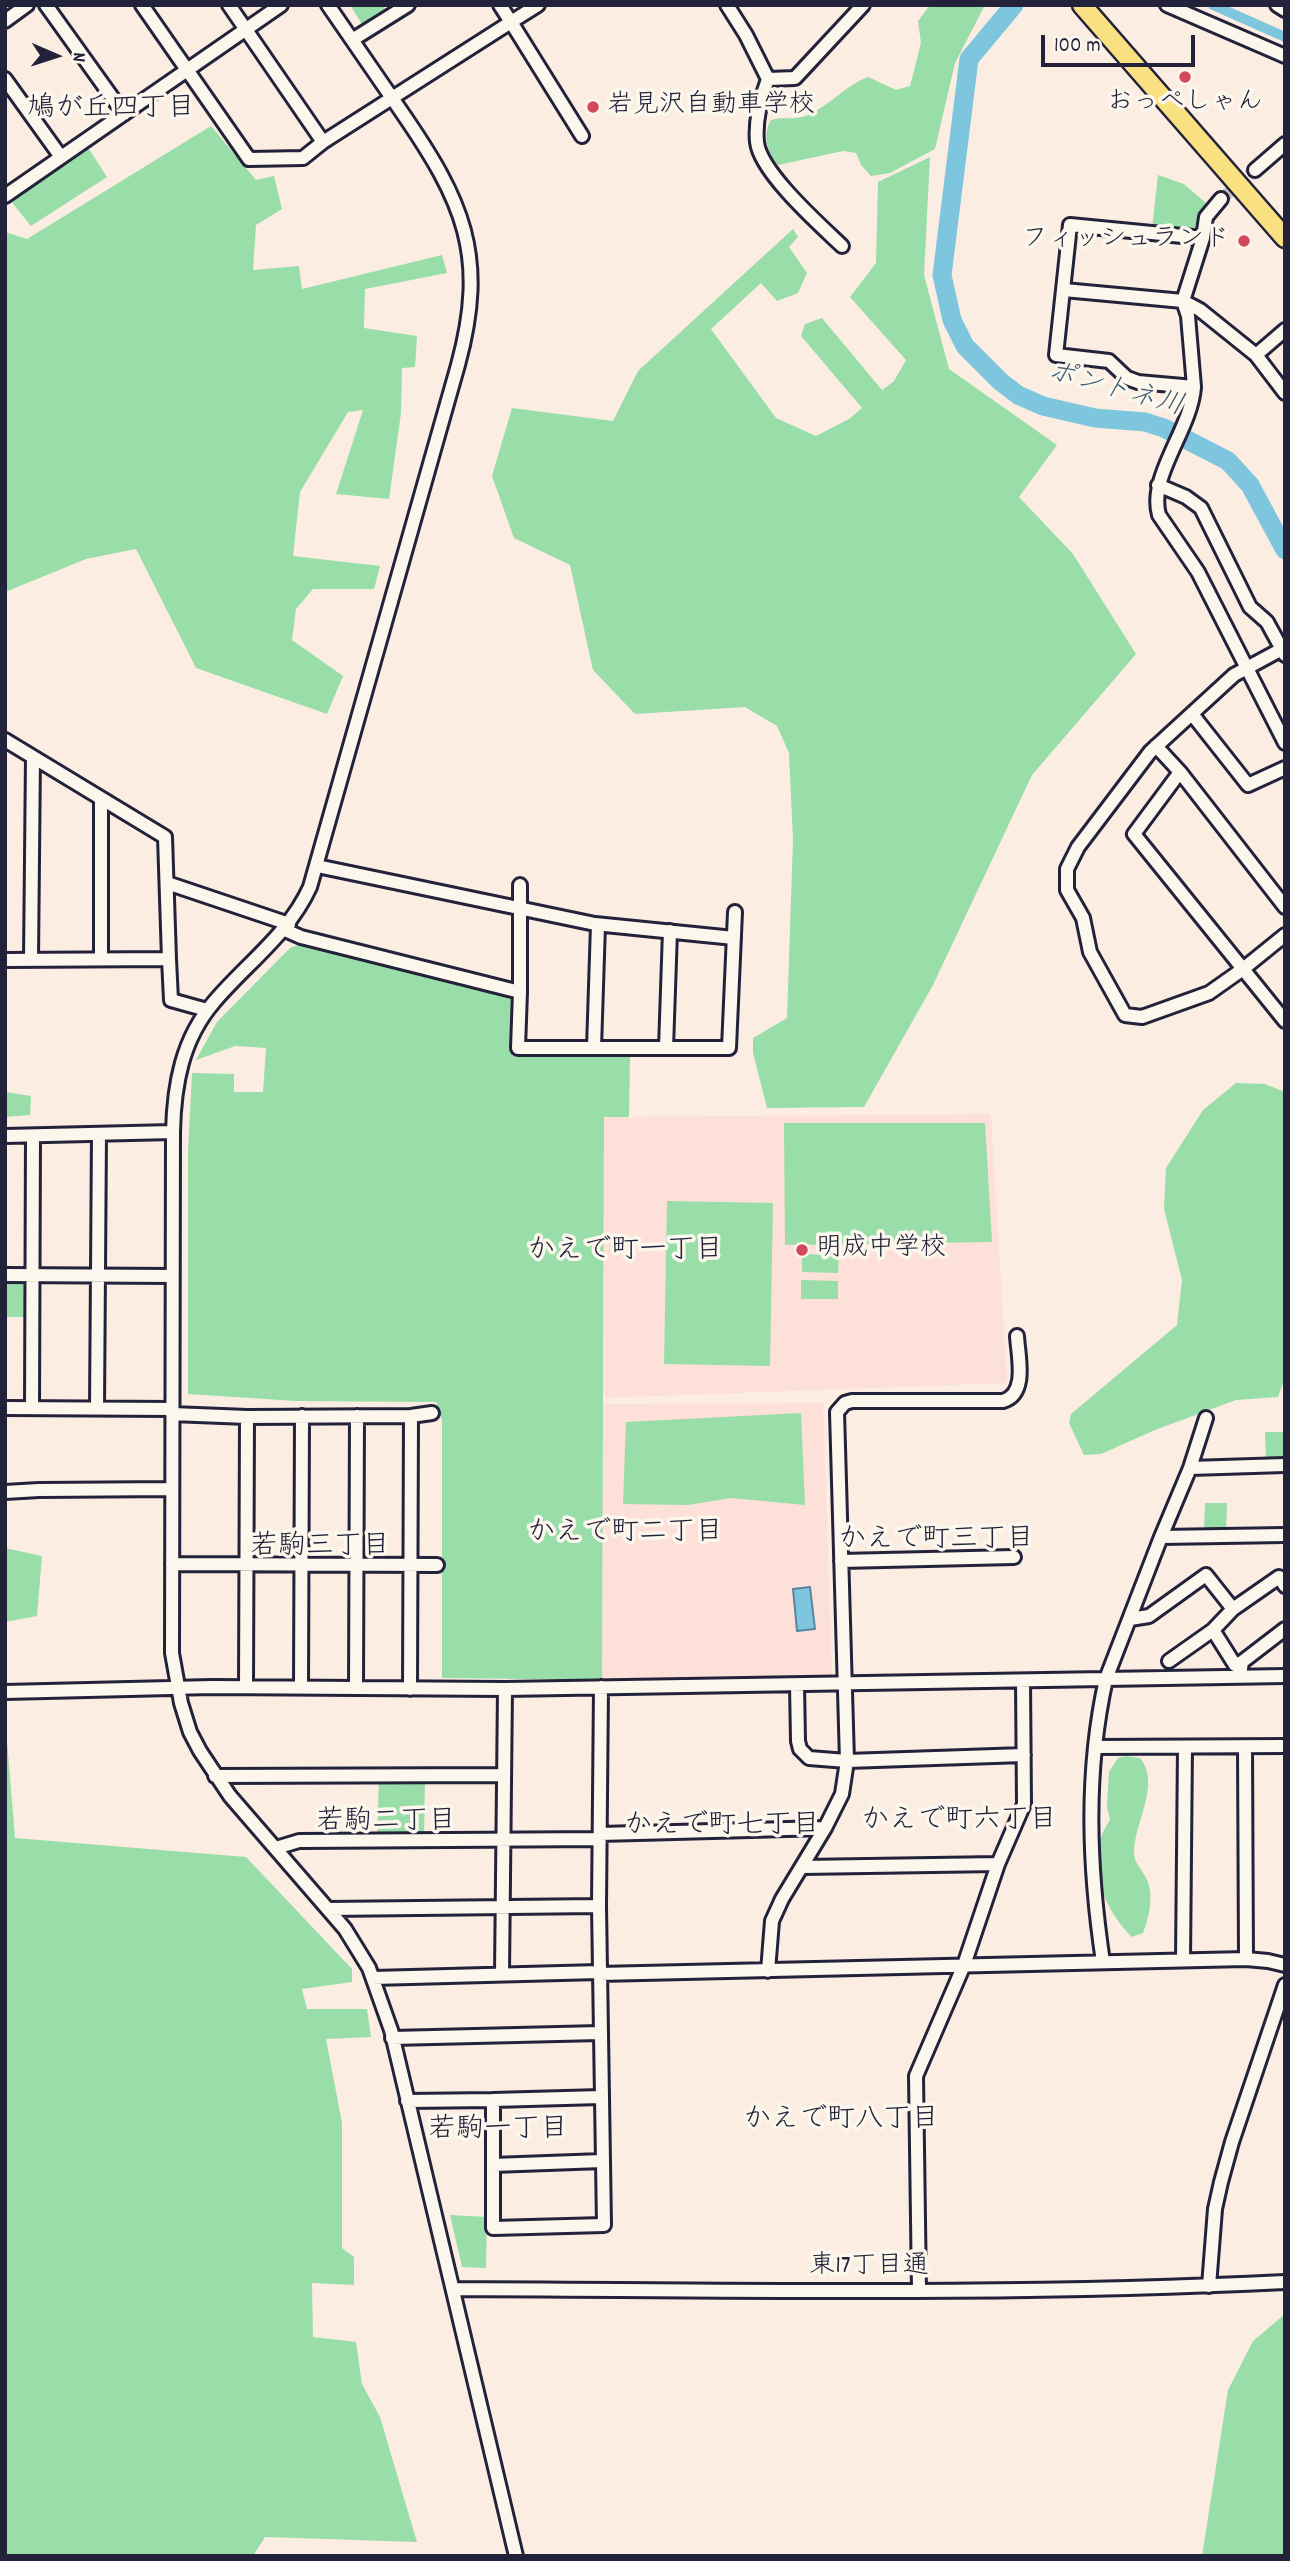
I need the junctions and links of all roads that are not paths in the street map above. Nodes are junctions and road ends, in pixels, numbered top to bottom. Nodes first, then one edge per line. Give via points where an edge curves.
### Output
1 (27, 5) edge
2 (47, 5) edge
3 (142, 5) edge
4 (229, 5) edge
5 (281, 5) edge
6 (328, 5) edge
7 (408, 5) edge
8 (500, 5) edge
9 (538, 5) edge
10 (727, 5) edge
11 (863, 5) edge
12 (1167, 5) edge
13 (1277, 5) edge
14 (1084, 6) edge
15 (1285, 10) edge
16 (5, 20) edge
17 (511, 22) junction
18 (246, 30) junction
19 (352, 40) junction
20 (1285, 57) edge
21 (187, 69) junction
22 (5, 79) edge
23 (768, 79) junction
24 (391, 97) junction
25 (124, 114) junction
26 (582, 136) dead end
27 (323, 142) junction
28 (1285, 144) edge
29 (61, 157) junction
30 (1255, 170) tunnel mouth
31 (5, 196) edge
32 (1221, 199) tunnel mouth
33 (1203, 238) junction
34 (1285, 238) edge
35 (842, 246) dead end
36 (1064, 290) junction
37 (1183, 301) junction
38 (1285, 330) edge
39 (1256, 355) junction
40 (1194, 387) junction
41 (1285, 393) edge
42 (1158, 485) junction
43 (1283, 652) edge
44 (1246, 667) junction
45 (1192, 713) junction
46 (5, 740) edge
47 (1285, 743) edge
48 (1156, 746) junction
49 (33, 757) junction
50 (1285, 768) edge
51 (1180, 772) junction
52 (101, 798) junction
53 (317, 866) junction
54 (167, 883) junction
55 (520, 886) dead end
56 (1285, 907) edge
57 (520, 909) junction
58 (735, 912) dead end
59 (598, 925) junction
60 (287, 927) junction
61 (670, 932) junction
62 (1285, 935) edge
63 (734, 938) junction
64 (169, 958) junction
65 (32, 959) junction
66 (101, 959) junction
67 (5, 960) edge
68 (1243, 970) junction
69 (520, 992) junction
70 (207, 1010) junction
71 (1285, 1021) edge
72 (594, 1048) junction
73 (666, 1048) junction
74 (173, 1132) junction
75 (99, 1134) junction
76 (5, 1136) edge
77 (33, 1136) junction
78 (5, 1275) edge
79 (32, 1275) junction
80 (99, 1276) junction
81 (172, 1276) junction
82 (1017, 1336) dead end
83 (5, 1408) edge
84 (32, 1408) junction
85 (97, 1408) junction
86 (172, 1411) junction
87 (432, 1413) dead end
88 (302, 1416) junction
89 (357, 1416) junction
90 (411, 1416) junction
91 (247, 1417) junction
92 (1206, 1418) dead end
93 (1285, 1465) edge
94 (1190, 1468) junction
95 (172, 1489) junction
96 (5, 1492) edge
97 (1285, 1535) edge
98 (1161, 1538) junction
99 (1014, 1557) dead end
100 (841, 1561) junction
101 (172, 1564) junction
102 (245, 1564) junction
103 (302, 1564) junction
104 (358, 1565) junction
105 (411, 1565) junction
106 (437, 1565) dead end
107 (1285, 1586) edge
108 (1233, 1609) junction
109 (1130, 1619) junction
110 (1285, 1629) edge
111 (1213, 1630) junction
112 (1169, 1661) dead end
113 (1242, 1662) junction
114 (1285, 1676) edge
115 (1240, 1677) junction
116 (1106, 1679) junction
117 (1023, 1681) junction
118 (845, 1684) junction
119 (797, 1685) junction
120 (246, 1686) junction
121 (301, 1687) junction
122 (601, 1687) junction
123 (177, 1688) junction
124 (356, 1688) junction
125 (410, 1689) junction
126 (505, 1689) junction
127 (5, 1692) edge
128 (1285, 1746) edge
129 (1097, 1747) junction
130 (1185, 1747) junction
131 (1245, 1747) junction
132 (1024, 1755) junction
133 (847, 1761) junction
134 (503, 1775) junction
135 (215, 1776) junction
136 (825, 1828) junction
137 (600, 1836) junction
138 (502, 1840) junction
139 (276, 1849) junction
140 (998, 1864) junction
141 (802, 1867) junction
142 (599, 1906) junction
143 (502, 1907) junction
144 (328, 1909) junction
145 (1246, 1959) junction
146 (1183, 1960) junction
147 (1103, 1962) junction
148 (964, 1965) junction
149 (1285, 1965) edge
150 (768, 1970) junction
151 (502, 1973) junction
152 (599, 1973) junction
153 (373, 1978) junction
154 (1285, 1985) edge
155 (600, 2033) junction
156 (392, 2038) junction
157 (601, 2097) junction
158 (407, 2101) junction
159 (493, 2101) junction
160 (602, 2161) junction
161 (493, 2165) junction
162 (1285, 2282) edge
163 (1209, 2286) junction
164 (453, 2289) junction
165 (919, 2291) junction
166 (516, 2556) edge

1 - 16 street
2 - 25 street
3 - 21 street
4 - 18 street
5 - 18 street
6 - 19 street
7 - 19 street
8 - 17 street
9 - 17 street
10 - 23 street
11 - 23 street via 795,78
12 - 20 street
13 - 15 street
14 - 34 highway
17 - 24 street
17 - 26 street
18 - 21 street
18 - 27 street
19 - 24 street
21 - 25 street
21 - 27 street via 248,159 303,158
22 - 29 street
23 - 35 street via 758,119 760,153 796,202
24 - 27 street
24 - 53 street via 436,162 460,215 470,267 470,311
25 - 29 street
28 - 30 street
29 - 31 street
32 - 33 street via 1206,216
33 - 36 street via 1070,225
33 - 37 street
36 - 37 street
36 - 40 street via 1056,355 1109,362 1138,382
37 - 39 street
37 - 40 street
38 - 39 street
39 - 41 street
40 - 42 street via 1187,420
42 - 43 street via 1201,508 1250,607 1267,622
42 - 44 street via 1159,515 1198,572
43 - 44 street
44 - 45 street
44 - 47 street
45 - 48 street
45 - 50 street via 1248,785
46 - 49 street
48 - 51 street
48 - 68 street via 1066,869 1067,890 1083,918 1090,952 1125,1015 1132,1017 1209,993
49 - 52 street
49 - 65 street
51 - 56 street
51 - 68 street via 1134,834
52 - 54 street via 165,837
52 - 66 street
53 - 57 street
53 - 60 street
54 - 60 street
54 - 64 street
55 - 57 street
57 - 59 street
57 - 69 street
58 - 63 street
59 - 61 street
59 - 72 street
60 - 69 street via 301,937
60 - 70 street
61 - 63 street
61 - 73 street
62 - 68 street
63 - 73 street via 729,1048
64 - 66 street
64 - 70 street via 171,1000
65 - 66 street
65 - 67 street
68 - 71 street
69 - 72 street via 518,1048
70 - 74 street via 180,1068
72 - 73 street
74 - 75 street
74 - 81 street
75 - 77 street
75 - 80 street
76 - 77 street
77 - 79 street
78 - 79 street
79 - 80 street
79 - 84 street
80 - 81 street
80 - 85 street
81 - 86 street
82 - 100 street via 1019,1381 1011,1399 852,1401 840,1407
83 - 84 street
84 - 85 street
85 - 86 street
86 - 91 street
86 - 95 street
87 - 90 street
88 - 89 street
88 - 91 street
88 - 103 street
89 - 90 street
89 - 104 street
90 - 105 street
91 - 102 street
92 - 94 street
93 - 94 street
94 - 98 street
95 - 96 street
95 - 101 street
97 - 98 street
98 - 109 street
99 - 100 street
100 - 118 street
101 - 102 street
101 - 123 street via 172,1654
102 - 103 street
102 - 120 street
103 - 104 street
103 - 121 street
104 - 105 street
104 - 124 street
105 - 106 street
105 - 125 street
107 - 108 street via 1279,1577
108 - 109 street via 1206,1575 1149,1616
108 - 111 street
109 - 116 street
110 - 113 street
111 - 112 street
111 - 113 street via 1235,1665
113 - 115 street
114 - 115 street
115 - 116 street
116 - 117 street
116 - 129 street
117 - 118 street
117 - 132 street
118 - 119 street
118 - 133 street
119 - 122 street
119 - 133 street via 800,1749 809,1758
120 - 121 street
120 - 123 street
121 - 124 street
122 - 126 street
122 - 137 street
123 - 127 street
123 - 135 street via 190,1732
124 - 125 street
125 - 126 street
126 - 134 street
128 - 131 street
129 - 130 street
129 - 147 street via 1090,1848
130 - 131 street
130 - 146 street
131 - 145 street
132 - 133 street
132 - 140 street via 1024,1804
133 - 136 street via 842,1794
134 - 135 street
134 - 138 street
135 - 139 street
136 - 137 street
136 - 141 street
137 - 138 street
137 - 142 street
138 - 139 street via 299,1841
138 - 143 street
139 - 144 street
140 - 141 street
140 - 148 street
141 - 150 street via 772,1922
142 - 143 street
142 - 152 street
143 - 144 street
143 - 151 street
144 - 153 street
145 - 146 street
145 - 149 street
146 - 147 street
147 - 148 street
148 - 150 street
148 - 165 street via 916,2076
150 - 152 street
151 - 152 street
151 - 153 street
152 - 155 street
153 - 156 street
154 - 163 street via 1214,2209
155 - 156 street
155 - 157 street
156 - 158 street
157 - 159 street
157 - 160 street
158 - 159 street
158 - 164 street
159 - 161 street
160 - 161 street
160 - 161 street via 604,2225 494,2228
162 - 163 street, 東17丁目通
163 - 165 street, 東17丁目通
164 - 165 street, 東17丁目通
164 - 166 street

